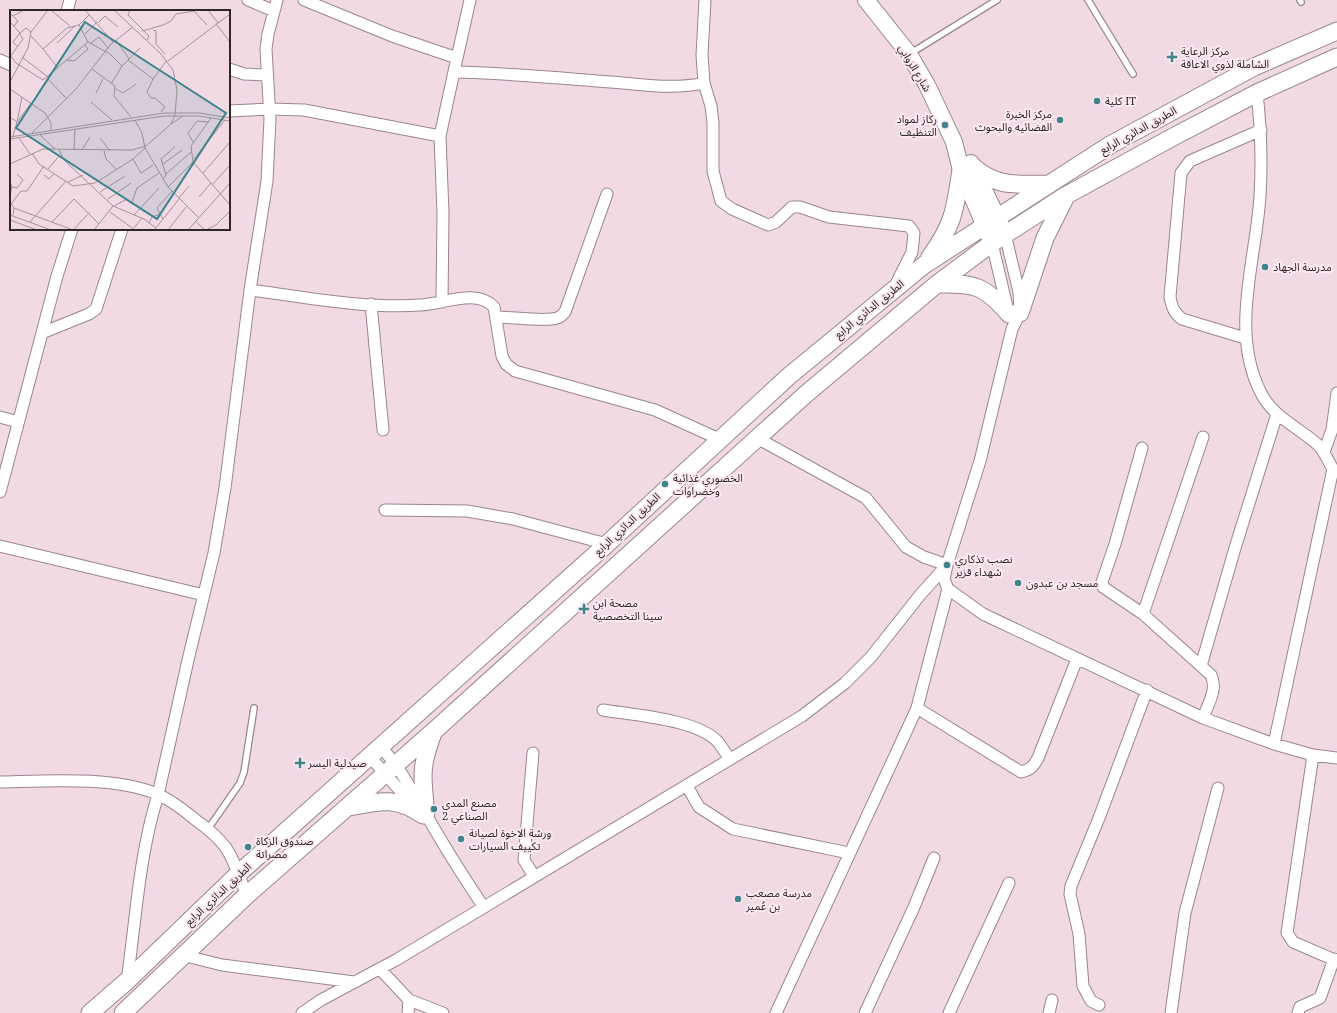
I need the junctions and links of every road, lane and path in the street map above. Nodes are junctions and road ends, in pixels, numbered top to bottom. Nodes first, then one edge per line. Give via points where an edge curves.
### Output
1 (70, 0) edge
2 (248, 0) edge
3 (304, 0) edge
4 (470, 0) edge
5 (704, 0) edge
6 (866, 0) edge
7 (997, 0) edge
8 (1088, 0) edge
9 (276, 5) edge
10 (67, 10) edge
11 (1337, 31) edge
12 (909, 54) junction
13 (1337, 57) edge
14 (457, 58) junction
15 (0, 60) edge
16 (10, 65) edge
17 (230, 69) edge
18 (454, 72) junction
19 (1132, 74) dead end
20 (266, 75) junction
21 (704, 83) junction
22 (1257, 93) junction
23 (269, 109) junction
24 (230, 111) edge
25 (1261, 130) junction
26 (440, 136) junction
27 (967, 168) junction
28 (1047, 184) junction
29 (607, 194) dead end
30 (1065, 196) junction
31 (990, 221) junction
32 (72, 230) edge
33 (122, 230) edge
34 (998, 239) junction
35 (924, 265) junction
36 (937, 284) junction
37 (250, 290) junction
38 (892, 291) junction
39 (442, 302) junction
40 (372, 304) junction
41 (497, 317) junction
42 (1014, 319) junction
43 (42, 333) junction
44 (1246, 338) junction
45 (1337, 393) edge
46 (1277, 414) junction
47 (0, 417) edge
48 (18, 422) junction
49 (384, 430) dead end
50 (1203, 436) dead end
51 (757, 438) junction
52 (719, 439) junction
53 (1142, 448) dead end
54 (1324, 452) junction
55 (1335, 471) edge
56 (0, 492) edge
57 (385, 510) dead end
58 (606, 544) junction
59 (0, 546) edge
60 (947, 565) junction
61 (948, 589) junction
62 (204, 595) junction
63 (1143, 614) junction
64 (1077, 659) junction
65 (1201, 666) junction
66 (1147, 690) junction
67 (254, 708) dead end
68 (917, 708) junction
69 (603, 710) dead end
70 (1203, 718) junction
71 (434, 731) junction
72 (1274, 744) junction
73 (375, 752) junction
74 (533, 753) dead end
75 (1313, 755) junction
76 (1337, 758) edge
77 (730, 759) junction
78 (391, 769) junction
79 (0, 782) edge
80 (687, 786) junction
81 (1218, 788) dead end
82 (158, 795) junction
83 (348, 808) junction
84 (426, 817) junction
85 (208, 829) junction
86 (849, 853) junction
87 (934, 858) dead end
88 (238, 874) junction
89 (534, 876) junction
90 (1009, 883) dead end
91 (247, 895) junction
92 (482, 906) junction
93 (182, 956) junction
94 (1335, 960) edge
95 (380, 969) junction
96 (127, 981) junction
97 (354, 982) junction
98 (409, 1000) junction
99 (1052, 1000) dead end
100 (1099, 1004) dead end
101 (90, 1013) edge
102 (123, 1013) edge
103 (302, 1013) edge
104 (408, 1013) edge
105 (443, 1013) edge
106 (776, 1013) edge
107 (865, 1013) edge
108 (949, 1013) edge
109 (1049, 1013) edge
110 (1171, 1013) edge
111 (1298, 1013) edge

1 - 10 street
2 - 9 street
3 - 14 street via 392,36
4 - 14 street
5 - 21 street
6 - 12 street, شارع الزوابي
7 - 12 lane
8 - 19 lane
9 - 20 street via 268,34
11 - 28 main road, الطريق الدائري الرابع via 1254,68 1186,103
12 - 27 street, شارع الزوابي
13 - 22 main road, الطريق الدائري الرابع
14 - 18 street
15 - 16 street
17 - 20 street via 244,74
18 - 21 street via 652,87 681,87
18 - 26 street
20 - 23 street
21 - 38 street via 713,123 712,171 721,201 732,209 768,225 776,222 792,207 800,207 829,217 909,226 914,233 912,252
22 - 25 street
22 - 30 main road, الطريق الدائري الرابع
23 - 24 street
23 - 26 street via 304,110
23 - 37 street via 267,181
25 - 44 street via 1260,197 1251,264
25 - 44 street via 1190,161 1181,173 1170,297 1176,315 1182,319
26 - 39 street via 443,213
27 - 28 main road via 993,181 1007,184
27 - 31 street, شارع الزوابي
27 - 35 main road via 947,231
28 - 31 main road, الطريق الدائري الرابع
29 - 41 street via 562,316 544,319
30 - 34 main road, الطريق الدائري الرابع
30 - 42 main road via 1045,238
31 - 34 street, شارع الزوابي
31 - 35 main road, الطريق الدائري الرابع
32 - 43 street
33 - 43 street via 96,309
34 - 36 main road, الطريق الدائري الرابع
34 - 42 street via 1001,278
34 - 42 street via 1015,269
35 - 38 main road, الطريق الدائري الرابع
36 - 42 main road via 958,283 977,286 991,294
36 - 51 main road, الطريق الدائري الرابع via 863,344
37 - 40 street
37 - 62 street via 225,488
38 - 52 main road, الطريق الدائري الرابع via 789,376
39 - 40 street via 412,306
39 - 41 street via 467,298 482,299 494,307
40 - 49 street
41 - 52 street via 502,356 514,371 655,410
42 - 60 street via 980,461
43 - 48 street
44 - 46 street via 1251,367 1260,392
45 - 54 street via 1332,430
46 - 54 street via 1318,444
46 - 65 street
47 - 48 street
48 - 56 street
50 - 63 street
51 - 60 street via 866,498 906,547
51 - 71 main road, الطريق الدائري الرابع
52 - 58 main road, الطريق الدائري الرابع
53 - 63 street via 1102,582 1103,587 1109,592
54 - 55 street
55 - 72 street
57 - 58 street via 467,511 513,519
58 - 73 main road, الطريق الدائري الرابع
59 - 62 street
60 - 61 street via 944,579
60 - 77 street via 872,657 845,683 802,716
61 - 64 street via 983,614
61 - 68 street
62 - 82 street
63 - 65 street
64 - 66 street
64 - 68 street via 1038,758 1034,766 1028,770 1021,772
65 - 70 street via 1215,682
66 - 70 street
66 - 100 street via 1071,886 1070,894 1081,948 1083,986 1091,1001
67 - 85 lane via 240,783
68 - 86 street
69 - 77 street via 681,723 717,741
70 - 72 street
71 - 78 main road, الطريق الدائري الرابع
71 - 84 main road via 422,768
72 - 75 street
73 - 78 street
73 - 78 street
73 - 88 main road, الطريق الدائري الرابع
74 - 89 street via 524,860
75 - 76 street
75 - 94 street via 1287,933 1293,942
77 - 80 street
78 - 83 main road, الطريق الدائري الرابع
78 - 84 street
78 - 84 street
79 - 82 street via 54,780 124,786
80 - 86 street via 699,807 733,829
80 - 89 street
81 - 110 street via 1185,913
82 - 85 street via 180,807
82 - 96 street via 141,870
83 - 84 main road via 385,801 402,803
83 - 91 main road, الطريق الدائري الرابع
84 - 92 street
85 - 88 street via 226,848
86 - 106 street
87 - 107 street
88 - 91 street
88 - 96 main road, الطريق الدائري الرابع
89 - 92 street
90 - 108 street
91 - 93 main road, الطريق الدائري الرابع
92 - 95 street
93 - 97 street via 222,965
93 - 102 main road, الطريق الدائري الرابع
94 - 111 street via 1320,998 1300,1007
95 - 97 street
95 - 98 street
96 - 101 main road, الطريق الدائري الرابع
97 - 103 street
98 - 104 street
98 - 105 street
99 - 109 street

